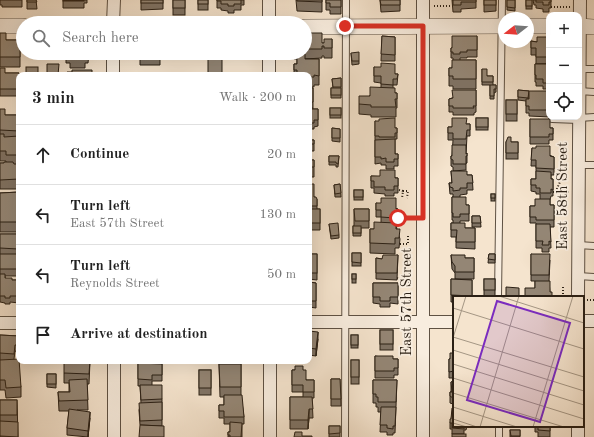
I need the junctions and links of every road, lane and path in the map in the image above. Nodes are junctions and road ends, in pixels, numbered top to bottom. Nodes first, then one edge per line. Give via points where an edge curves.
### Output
1 (114, 0) edge
2 (269, 0) edge
3 (346, 0) edge
4 (502, 0) edge
5 (423, 3) edge
6 (580, 3) edge
7 (452, 6) edge
8 (551, 7) edge
9 (502, 12) edge
10 (113, 16) edge
11 (269, 16) edge
12 (0, 26) edge
13 (16, 26) edge
14 (345, 26) junction
15 (423, 26) junction
16 (498, 26) edge
17 (534, 26) edge
18 (546, 26) edge
19 (312, 27) edge
20 (584, 27) edge
21 (503, 48) edge
22 (581, 48) edge
23 (113, 60) edge
24 (269, 60) edge
25 (582, 68) edge
26 (594, 69) edge
27 (113, 72) edge
28 (269, 72) edge
29 (582, 91) edge
30 (594, 92) edge
31 (594, 117) edge
32 (582, 119) edge
33 (579, 120) edge
34 (579, 165) junction
35 (594, 165) edge
36 (561, 178) dead end
37 (398, 190) edge
38 (403, 191) junction
39 (579, 192) junction
40 (402, 198) dead end
41 (407, 198) dead end
42 (398, 218) edge
43 (423, 218) junction
44 (408, 236) dead end
45 (400, 244) edge
46 (578, 245) junction
47 (594, 246) edge
48 (578, 276) junction
49 (594, 277) edge
50 (397, 278) edge
51 (423, 282) junction
52 (563, 286) dead end
53 (498, 296) edge
54 (563, 296) edge
55 (578, 296) edge
56 (312, 322) edge
57 (345, 322) junction
58 (424, 322) junction
59 (453, 322) edge
60 (0, 323) edge
61 (16, 323) edge
62 (114, 364) edge
63 (270, 364) edge
64 (114, 437) edge
65 (270, 437) edge
66 (346, 437) edge
67 (423, 437) edge

1 - 10 street
2 - 11 street
3 - 14 lane
4 - 9 lane
5 - 7 path
5 - 15 street, East 57th Street
6 - 8 path
6 - 20 street, East 58th Street
12 - 13 street
14 - 15 street
14 - 19 street
14 - 57 lane
15 - 16 street
15 - 43 street, East 57th Street
17 - 18 street
20 - 22 street, East 58th Street
21 - 53 lane
23 - 27 street
24 - 28 street
25 - 26 lane
29 - 30 lane
31 - 32 lane
33 - 34 street, East 58th Street
34 - 35 lane
34 - 39 street, East 58th Street
36 - 39 path via 555,192
37 - 38 path
38 - 40 path
38 - 41 path via 408,191
39 - 46 street, East 58th Street
42 - 43 path
43 - 51 street, East 57th Street
44 - 45 path via 408,244
46 - 47 lane
46 - 48 street, East 58th Street
48 - 49 lane
48 - 55 street, East 58th Street
50 - 51 path via 406,282
51 - 58 street, East 57th Street
52 - 54 path
56 - 57 street
57 - 58 street
57 - 66 lane
58 - 59 street
58 - 67 street, East 57th Street
60 - 61 street
62 - 64 street
63 - 65 street

